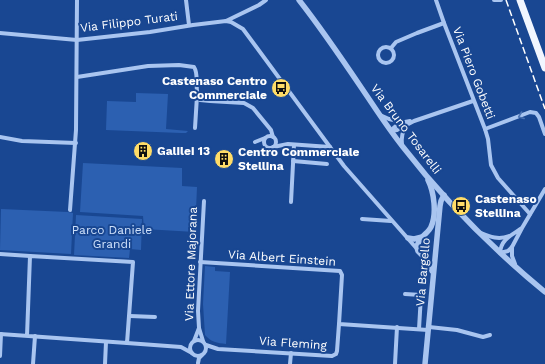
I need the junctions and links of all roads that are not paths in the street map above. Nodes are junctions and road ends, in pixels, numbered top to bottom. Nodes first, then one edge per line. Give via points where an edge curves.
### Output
1 (77, 0) edge
2 (186, 0) edge
3 (266, 0) edge
4 (299, 0) edge
5 (436, 0) edge
6 (494, 0) edge
7 (501, 0) edge
8 (520, 0) edge
9 (226, 21) junction
10 (444, 24) junction
11 (189, 25) junction
12 (0, 33) edge
13 (77, 40) junction
14 (391, 48) junction
15 (545, 68) edge
16 (77, 77) junction
17 (197, 95) junction
18 (473, 101) junction
19 (380, 114) junction
20 (405, 124) junction
21 (266, 125) junction
22 (195, 128) dead end
23 (484, 129) junction
24 (392, 131) junction
25 (545, 134) edge
26 (266, 137) junction
27 (0, 138) edge
28 (274, 138) junction
29 (76, 143) junction
30 (288, 144) junction
31 (294, 145) junction
32 (265, 146) junction
33 (273, 147) junction
34 (330, 147) junction
35 (403, 147) junction
36 (293, 161) junction
37 (327, 164) dead end
38 (425, 175) junction
39 (545, 189) edge
40 (444, 195) junction
41 (204, 201) dead end
42 (434, 201) junction
43 (291, 202) dead end
44 (70, 210) dead end
45 (530, 214) junction
46 (362, 219) dead end
47 (392, 220) junction
48 (522, 228) junction
49 (480, 233) junction
50 (513, 234) junction
51 (422, 237) junction
52 (408, 238) junction
53 (512, 247) junction
54 (418, 250) junction
55 (500, 252) junction
56 (0, 254) edge
57 (30, 256) junction
58 (200, 262) junction
59 (517, 268) junction
60 (433, 274) junction
61 (545, 292) edge
62 (405, 294) dead end
63 (130, 316) junction
64 (155, 317) dead end
65 (339, 324) junction
66 (397, 327) junction
67 (199, 328) junction
68 (428, 328) junction
69 (419, 329) junction
70 (0, 334) edge
71 (490, 335) dead end
72 (27, 336) junction
73 (35, 336) junction
74 (106, 342) junction
75 (193, 342) junction
76 (128, 343) junction
77 (204, 343) junction
78 (181, 347) junction
79 (218, 349) junction
80 (290, 353) junction
81 (194, 354) junction
82 (203, 354) junction
83 (0, 356) edge
84 (198, 363) edge
85 (33, 364) edge
86 (105, 364) edge
87 (290, 364) edge
88 (395, 364) edge
89 (425, 364) edge

1 - 13 street
2 - 11 street, Via Filippo Turati
3 - 9 street, Via Filippo Turati
4 - 19 street, Via Bruno Tosarelli
5 - 10 street, Via Piero Gobetti
6 - 7 street
8 - 15 main road
9 - 11 street, Via Filippo Turati
9 - 34 street via 243,29
10 - 14 street, Via Piero Gobetti via 396,42
10 - 18 street, Via Piero Gobetti
11 - 13 street, Via Filippo Turati
12 - 13 street, Via Filippo Turati
13 - 16 street
14 - 14 street, Via Piero Gobetti via 386,46 379,50 381,62 391,61 394,56
16 - 17 street via 148,66 194,67
16 - 29 street
17 - 21 street via 200,100 210,102 244,103 253,108
17 - 22 street
18 - 20 street
18 - 23 street, Via Piero Gobetti
19 - 20 street
19 - 24 street, Via Bruno Tosarelli
20 - 24 street
20 - 35 street
21 - 26 street
21 - 28 street
25 -> 23 street via 539,117 536,113 530,112
23 - 45 street, Via Piero Gobetti via 494,172
24 - 35 street, Via Bruno Tosarelli
26 - 28 street
26 - 32 street
26 - 32 street via 255,142
27 - 29 street
28 - 30 street
28 - 33 street via 276,142
29 - 44 street
30 - 31 street
30 - 33 street
31 - 34 street
31 - 36 street
32 - 33 street
34 - 47 street via 353,178
35 - 38 street, Via Bruno Tosarelli
36 - 37 street
36 - 43 street
38 - 40 street, Via Bruno Tosarelli
38 - 42 street, Via Bargello
39 - 45 street
40 - 42 street
40 - 49 street, Via Bruno Tosarelli
40 - 60 street, Via Bargello via 440,206
41 - 58 street, Via Ettore Majorana
42 - 51 street, Via Bargello via 432,223
45 - 48 street
46 - 47 street
47 - 52 street
48 - 50 street
48 - 53 street
49 - 50 street via 502,238
49 - 55 street, Via Bruno Tosarelli
50 - 55 street via 502,244
51 - 52 street, Via Bargello
51 - 54 street, Via Bargello
52 - 54 street
53 - 55 street
53 - 59 street via 512,256
54 - 60 street via 430,265
55 - 59 street, Via Bruno Tosarelli
56 - 57 street
57 - 63 street via 133,262
57 - 72 street
58 - 65 street, Via Albert Einstein via 340,270 342,275
58 - 67 street, Via Ettore Majorana
59 - 61 street, Via Bruno Tosarelli
60 - 68 street, Via Bargello
62 - 69 street, Via Bargello via 421,295
63 - 64 street
63 - 76 street
65 - 66 street
65 - 80 street, Via Fleming via 337,352 334,355
66 - 69 street
66 - 88 street
67 - 75 street, Via Ettore Majorana
67 - 77 street, Via Ettore Majorana
68 - 69 street
68 - 71 street via 457,330 483,337
68 - 89 street, Via Bargello
70 - 72 street
70 - 83 street
72 - 73 street
73 - 74 street
73 - 85 street
74 - 76 street
74 - 86 street
75 - 77 street via 198,340
75 - 78 street
75 - 81 street via 190,348
76 - 78 street
77 - 79 street, Via Fleming
77 - 82 street via 206,348
78 - 81 street
79 - 80 street, Via Fleming
79 - 82 street, Via Fleming
80 - 87 street
81 - 82 street
81 - 84 street
82 - 84 street

